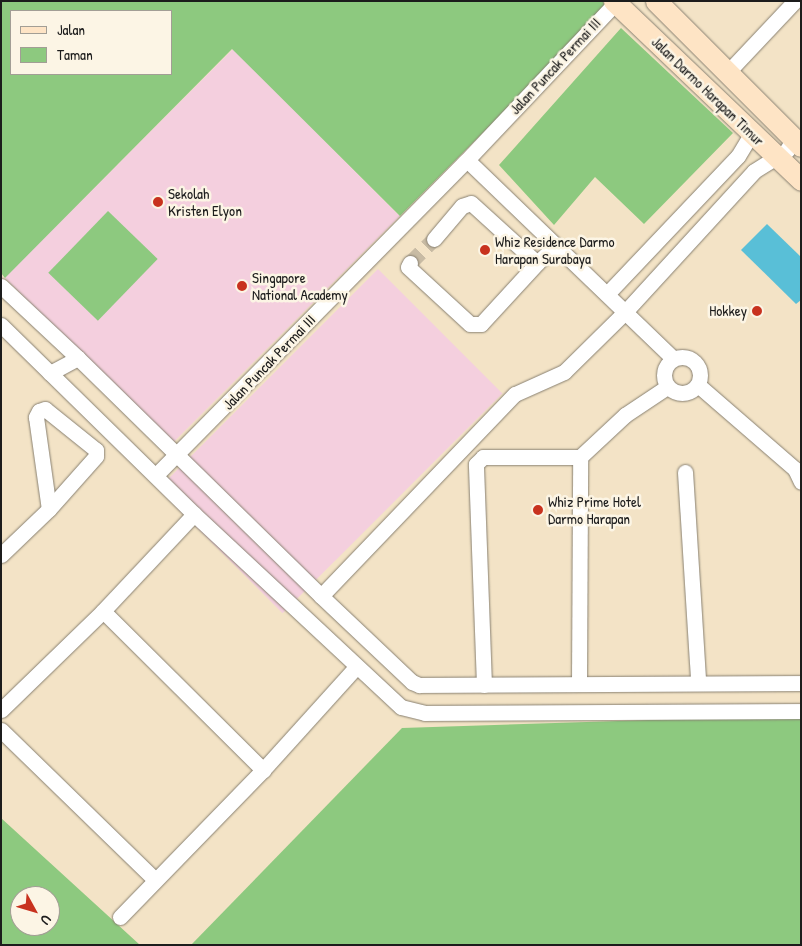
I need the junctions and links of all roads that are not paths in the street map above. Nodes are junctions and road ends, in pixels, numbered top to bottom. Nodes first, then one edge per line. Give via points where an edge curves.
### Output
1 (656, 1) edge
2 (795, 1) edge
3 (615, 2) edge
4 (728, 72) junction
5 (752, 133) junction
6 (797, 142) edge
7 (738, 156) junction
8 (776, 156) junction
9 (468, 158) junction
10 (754, 172) junction
11 (801, 180) edge
12 (434, 239) tunnel mouth
13 (556, 245) junction
14 (410, 263) dead end
15 (537, 263) junction
16 (1, 286) edge
17 (607, 294) junction
18 (624, 312) junction
19 (1, 325) edge
20 (78, 358) junction
21 (673, 358) junction
22 (50, 373) junction
23 (698, 384) junction
24 (667, 387) junction
25 (177, 455) junction
26 (580, 457) junction
27 (799, 470) edge
28 (685, 472) dead end
29 (156, 475) junction
30 (49, 510) junction
31 (194, 514) junction
32 (1, 555) edge
33 (321, 596) junction
34 (103, 611) junction
35 (356, 667) junction
36 (698, 681) junction
37 (412, 682) junction
38 (801, 683) edge
39 (580, 684) junction
40 (484, 685) junction
41 (434, 686) junction
42 (401, 707) junction
43 (1, 710) edge
44 (801, 711) edge
45 (426, 713) junction
46 (1, 730) edge
47 (263, 770) junction
48 (155, 880) junction
49 (120, 916) dead end

1 - 4 main road, Jalan Darmo Harapan Timur
2 - 4 street
3 - 5 main road, Jalan Darmo Harapan Timur
3 - 9 street, Jalan Puncak Permai III
4 - 6 main road, Jalan Darmo Harapan Timur
5 - 7 street
5 - 8 main road, Jalan Darmo Harapan Timur
6 - 8 street
7 - 10 street
7 - 17 street
8 - 10 street
8 - 11 main road, Jalan Darmo Harapan Timur
9 - 13 street
9 - 25 street, Jalan Puncak Permai III
10 - 18 street
12 - 15 street via 462,206 471,203
13 - 15 street
13 - 17 street
14 - 15 street via 408,267 470,324 481,324
16 - 20 street
17 - 18 street
18 - 21 street
18 - 33 street via 564,372 515,394
19 - 22 street
20 - 22 street
20 - 25 street
21 - 23 street via 685,356 696,362 701,373
21 - 24 street via 665,366 663,377
22 - 29 street
23 - 24 street via 688,392 677,393
23 - 27 street
24 - 26 street via 625,415
25 - 29 street, Jalan Puncak Permai III
25 - 33 street
26 - 39 street
26 - 40 street via 483,457 476,464
28 - 36 street
29 - 31 street
30 - 30 street via 94,460 96,450 42,409 36,417
30 - 32 street
31 - 34 street
31 - 35 street
33 - 37 street
34 - 43 street
34 - 47 street
35 - 42 street
35 - 47 street
36 - 38 street
36 - 39 street
37 - 41 street
37 - 42 street
39 - 40 street
40 - 41 street
41 - 45 street
42 - 45 street
44 - 45 street
46 - 48 street
47 - 48 street
48 - 49 street

